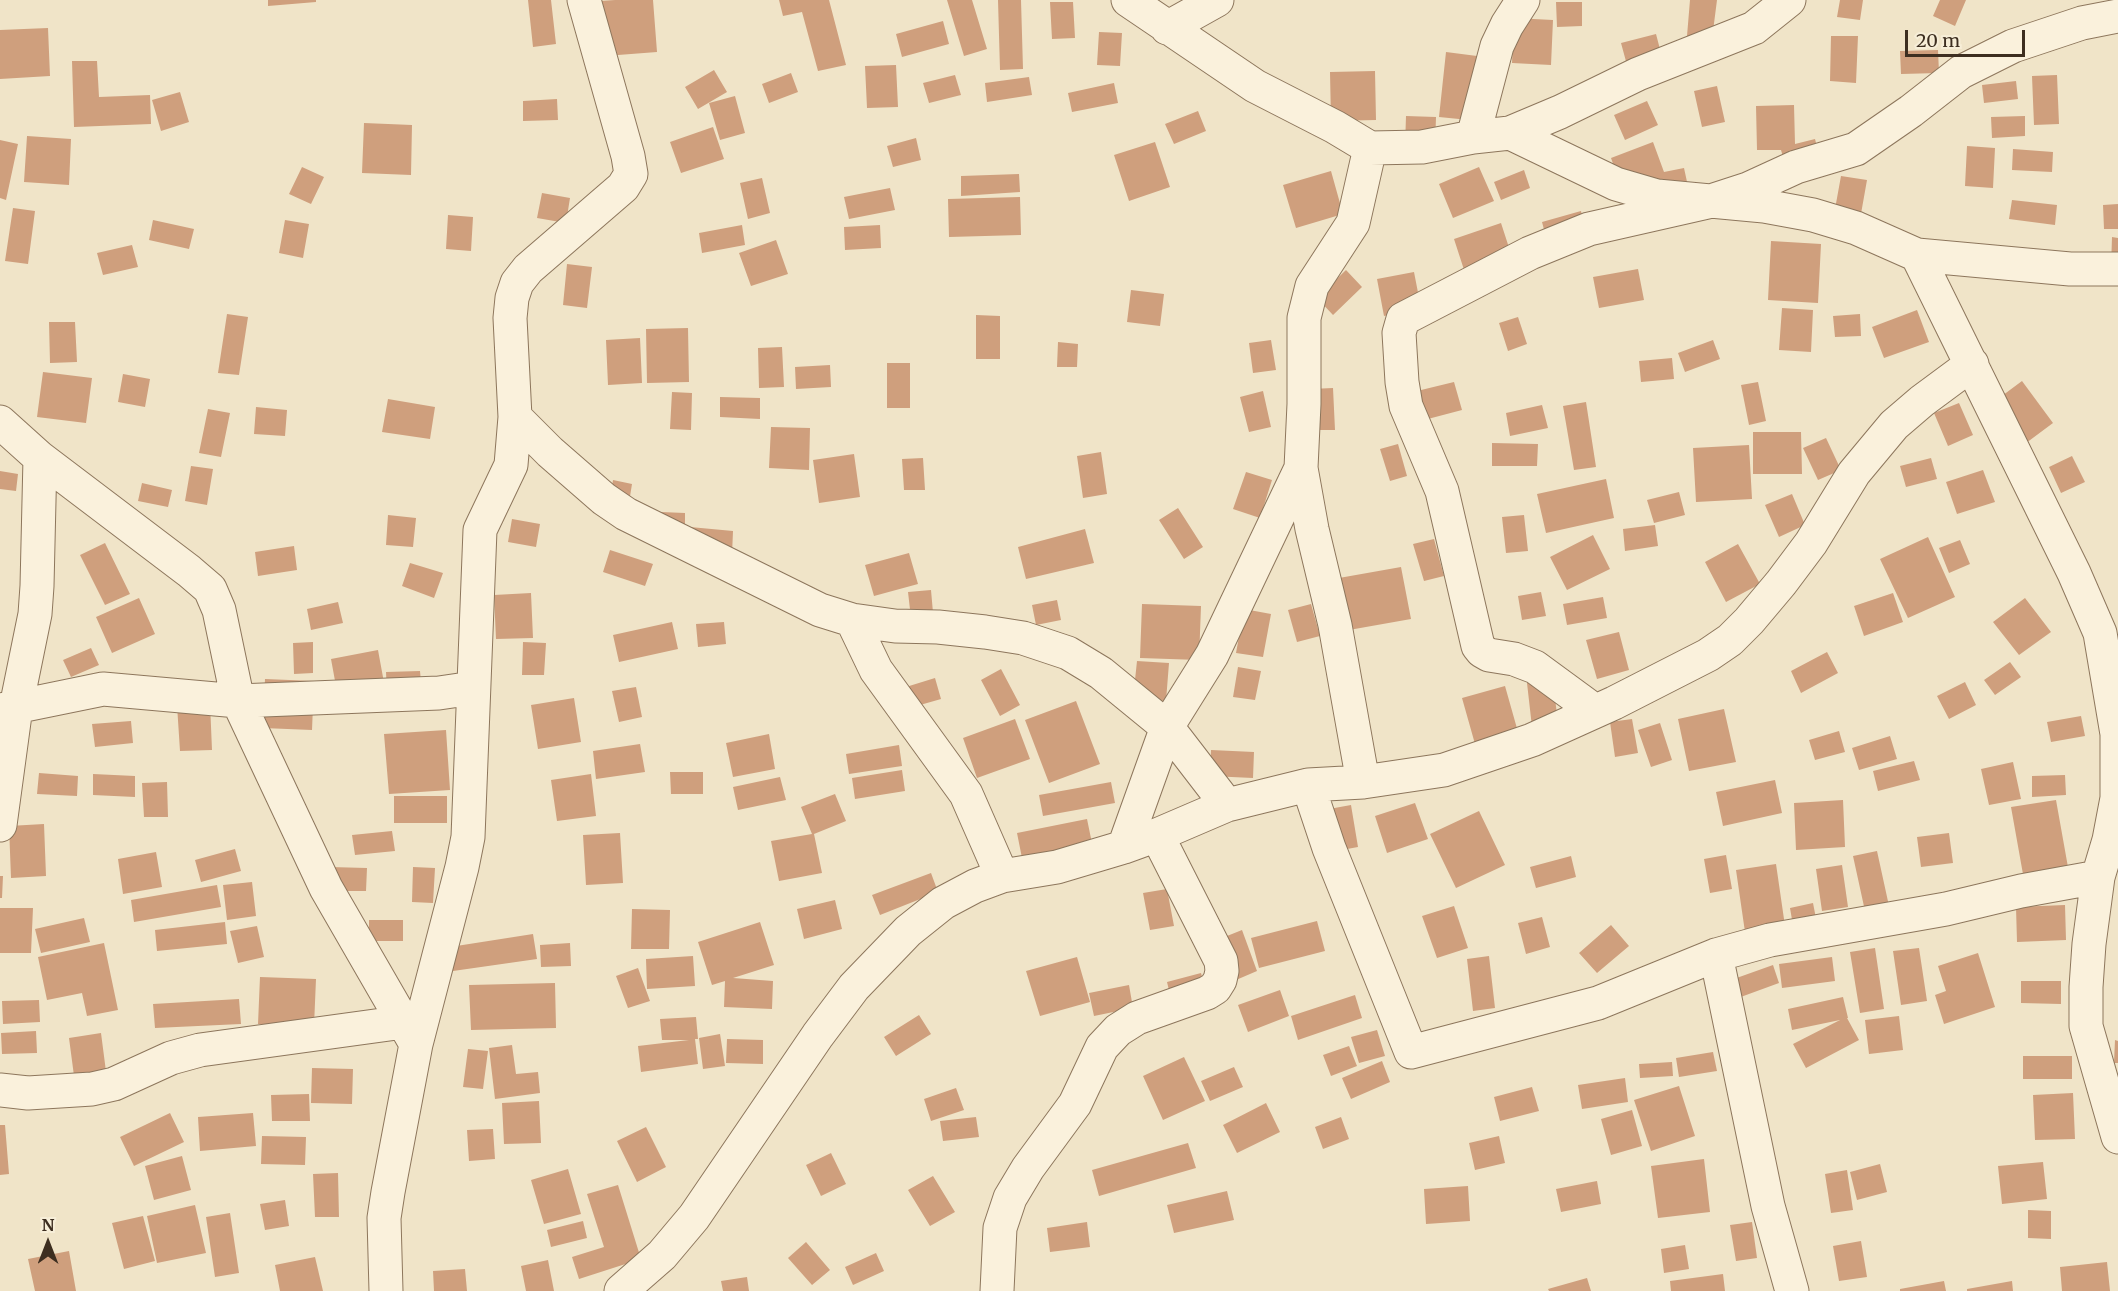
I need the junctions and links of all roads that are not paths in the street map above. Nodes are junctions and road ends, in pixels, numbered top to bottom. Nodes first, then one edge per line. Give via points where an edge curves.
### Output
1 (584, 0) edge
2 (1128, 0) edge
3 (1216, 0) edge
4 (1523, 0) edge
5 (1789, 0) edge
6 (2118, 16) edge
7 (1167, 28) junction
8 (1510, 133) junction
9 (1473, 137) junction
10 (1370, 148) junction
11 (1708, 202) junction
12 (1917, 255) junction
13 (2118, 269) edge
14 (1972, 364) junction
15 (515, 417) junction
16 (0, 422) edge
17 (40, 458) junction
18 (1301, 468) junction
19 (852, 620) junction
20 (472, 688) junction
21 (238, 701) junction
22 (8, 708) edge
23 (1595, 711) junction
24 (1167, 727) junction
25 (1363, 782) junction
26 (1308, 785) junction
27 (1227, 806) junction
28 (0, 825) edge
29 (1157, 835) junction
30 (1124, 847) junction
31 (1002, 876) junction
32 (2098, 877) junction
33 (1716, 955) junction
34 (410, 1033) junction
35 (0, 1090) edge
36 (2118, 1137) edge
37 (386, 1291) edge
38 (621, 1291) edge
39 (998, 1291) edge
40 (1792, 1291) edge

1 - 15 street via 631,174 622,187 517,283 510,318
2 - 7 street
3 - 7 street
4 - 9 street via 1497,46
5 - 8 street via 1754,28 1638,74
6 - 11 street via 2082,23 2013,46 1961,72 1856,149 1796,167
7 - 10 street via 1255,86
8 - 9 street
8 - 11 street via 1616,184 1657,196
9 - 10 street via 1422,147
10 - 18 street via 1353,223 1311,286 1304,318
11 - 12 street via 1813,215 1856,228
11 - 23 street via 1589,229 1559,240 1471,282 1403,319 1400,326 1406,406 1442,491 1478,646 1489,655 1535,667
12 - 13 street
12 - 14 street
14 - 23 street via 1894,424 1854,473 1781,583 1730,640
14 - 32 street via 2100,633 2116,734 2117,798
15 - 19 street via 549,452 626,514 820,610
15 - 20 street via 511,465 480,530
16 - 17 street
17 - 21 street via 210,589 219,610
17 - 22 street via 36,604
18 - 24 street via 1212,655
18 - 25 street
19 - 24 street via 1023,638 1068,654 1101,673
19 - 31 street via 876,670 966,794
20 - 21 street via 439,693
20 - 34 street via 468,837
21 - 22 street via 103,689
21 - 34 street via 326,888
22 - 28 street
23 - 25 street via 1532,740 1444,770
24 - 27 street
24 - 30 street
25 - 26 street
26 - 27 street
26 - 33 street via 1329,848 1411,1052 1598,1003
27 - 29 street
29 - 30 street
29 - 39 street via 1221,961 1220,980 1207,993 1137,1018 1102,1047 1075,1104 1010,1198 1000,1228
30 - 31 street via 1057,867
31 - 38 street via 943,903 908,931 854,987 694,1217 662,1255
32 - 33 street via 1770,940
32 - 36 street via 2088,955 2086,1026
33 - 40 street via 1768,1206
34 - 35 street via 200,1050 92,1089 28,1094
34 - 37 street via 384,1218

